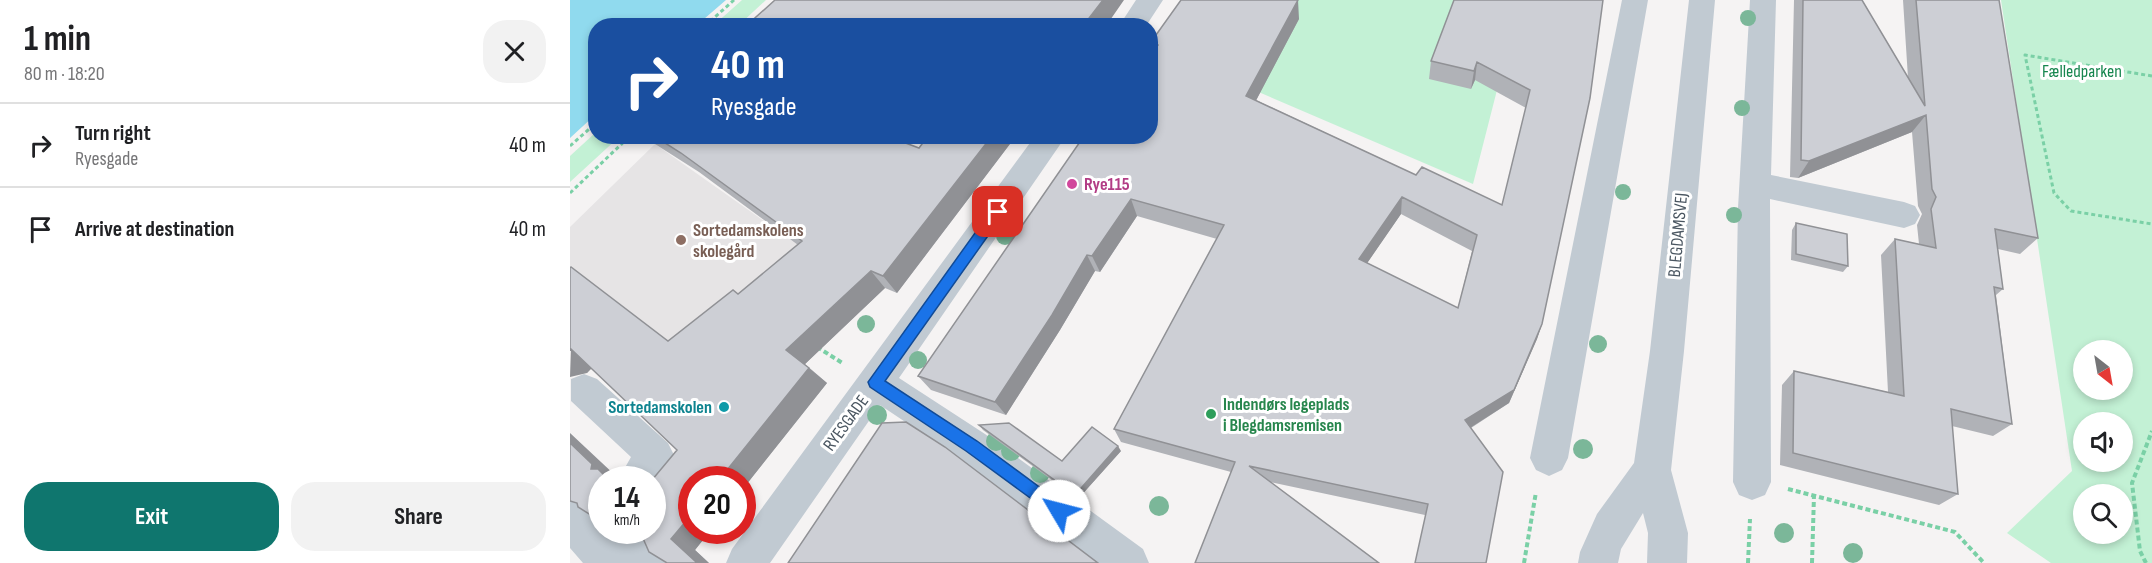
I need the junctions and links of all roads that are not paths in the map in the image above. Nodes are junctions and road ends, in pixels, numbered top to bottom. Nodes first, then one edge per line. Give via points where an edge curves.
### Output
1 (1150, 0) edge
2 (1635, 0) edge
3 (1701, 0) edge
4 (1763, 0) edge
5 (1137, 18) edge
6 (1046, 144) edge
7 (1755, 184) junction
8 (1904, 216) dead end
9 (863, 375) junction
10 (584, 390) edge
11 (1549, 458) road end
12 (647, 466) edge
13 (1652, 470) junction
14 (1766, 484) road end
15 (570, 519) edge
16 (629, 544) edge
17 (1596, 559) edge
18 (610, 563) edge
19 (652, 563) edge
20 (746, 563) edge
21 (1129, 563) edge
22 (1667, 563) edge

1 - 5 street
2 - 11 street
3 - 13 street, BLEGDAMSVEJ
4 - 7 street
6 - 9 street, RYESGADE
7 - 8 street
7 - 14 street
9 - 20 street, RYESGADE
9 - 21 street via 972,446
10 - 12 street via 655,455
13 - 17 street, BLEGDAMSVEJ
13 - 22 street, BLEGDAMSVEJ via 1668,533
15 - 18 street
16 - 19 street

